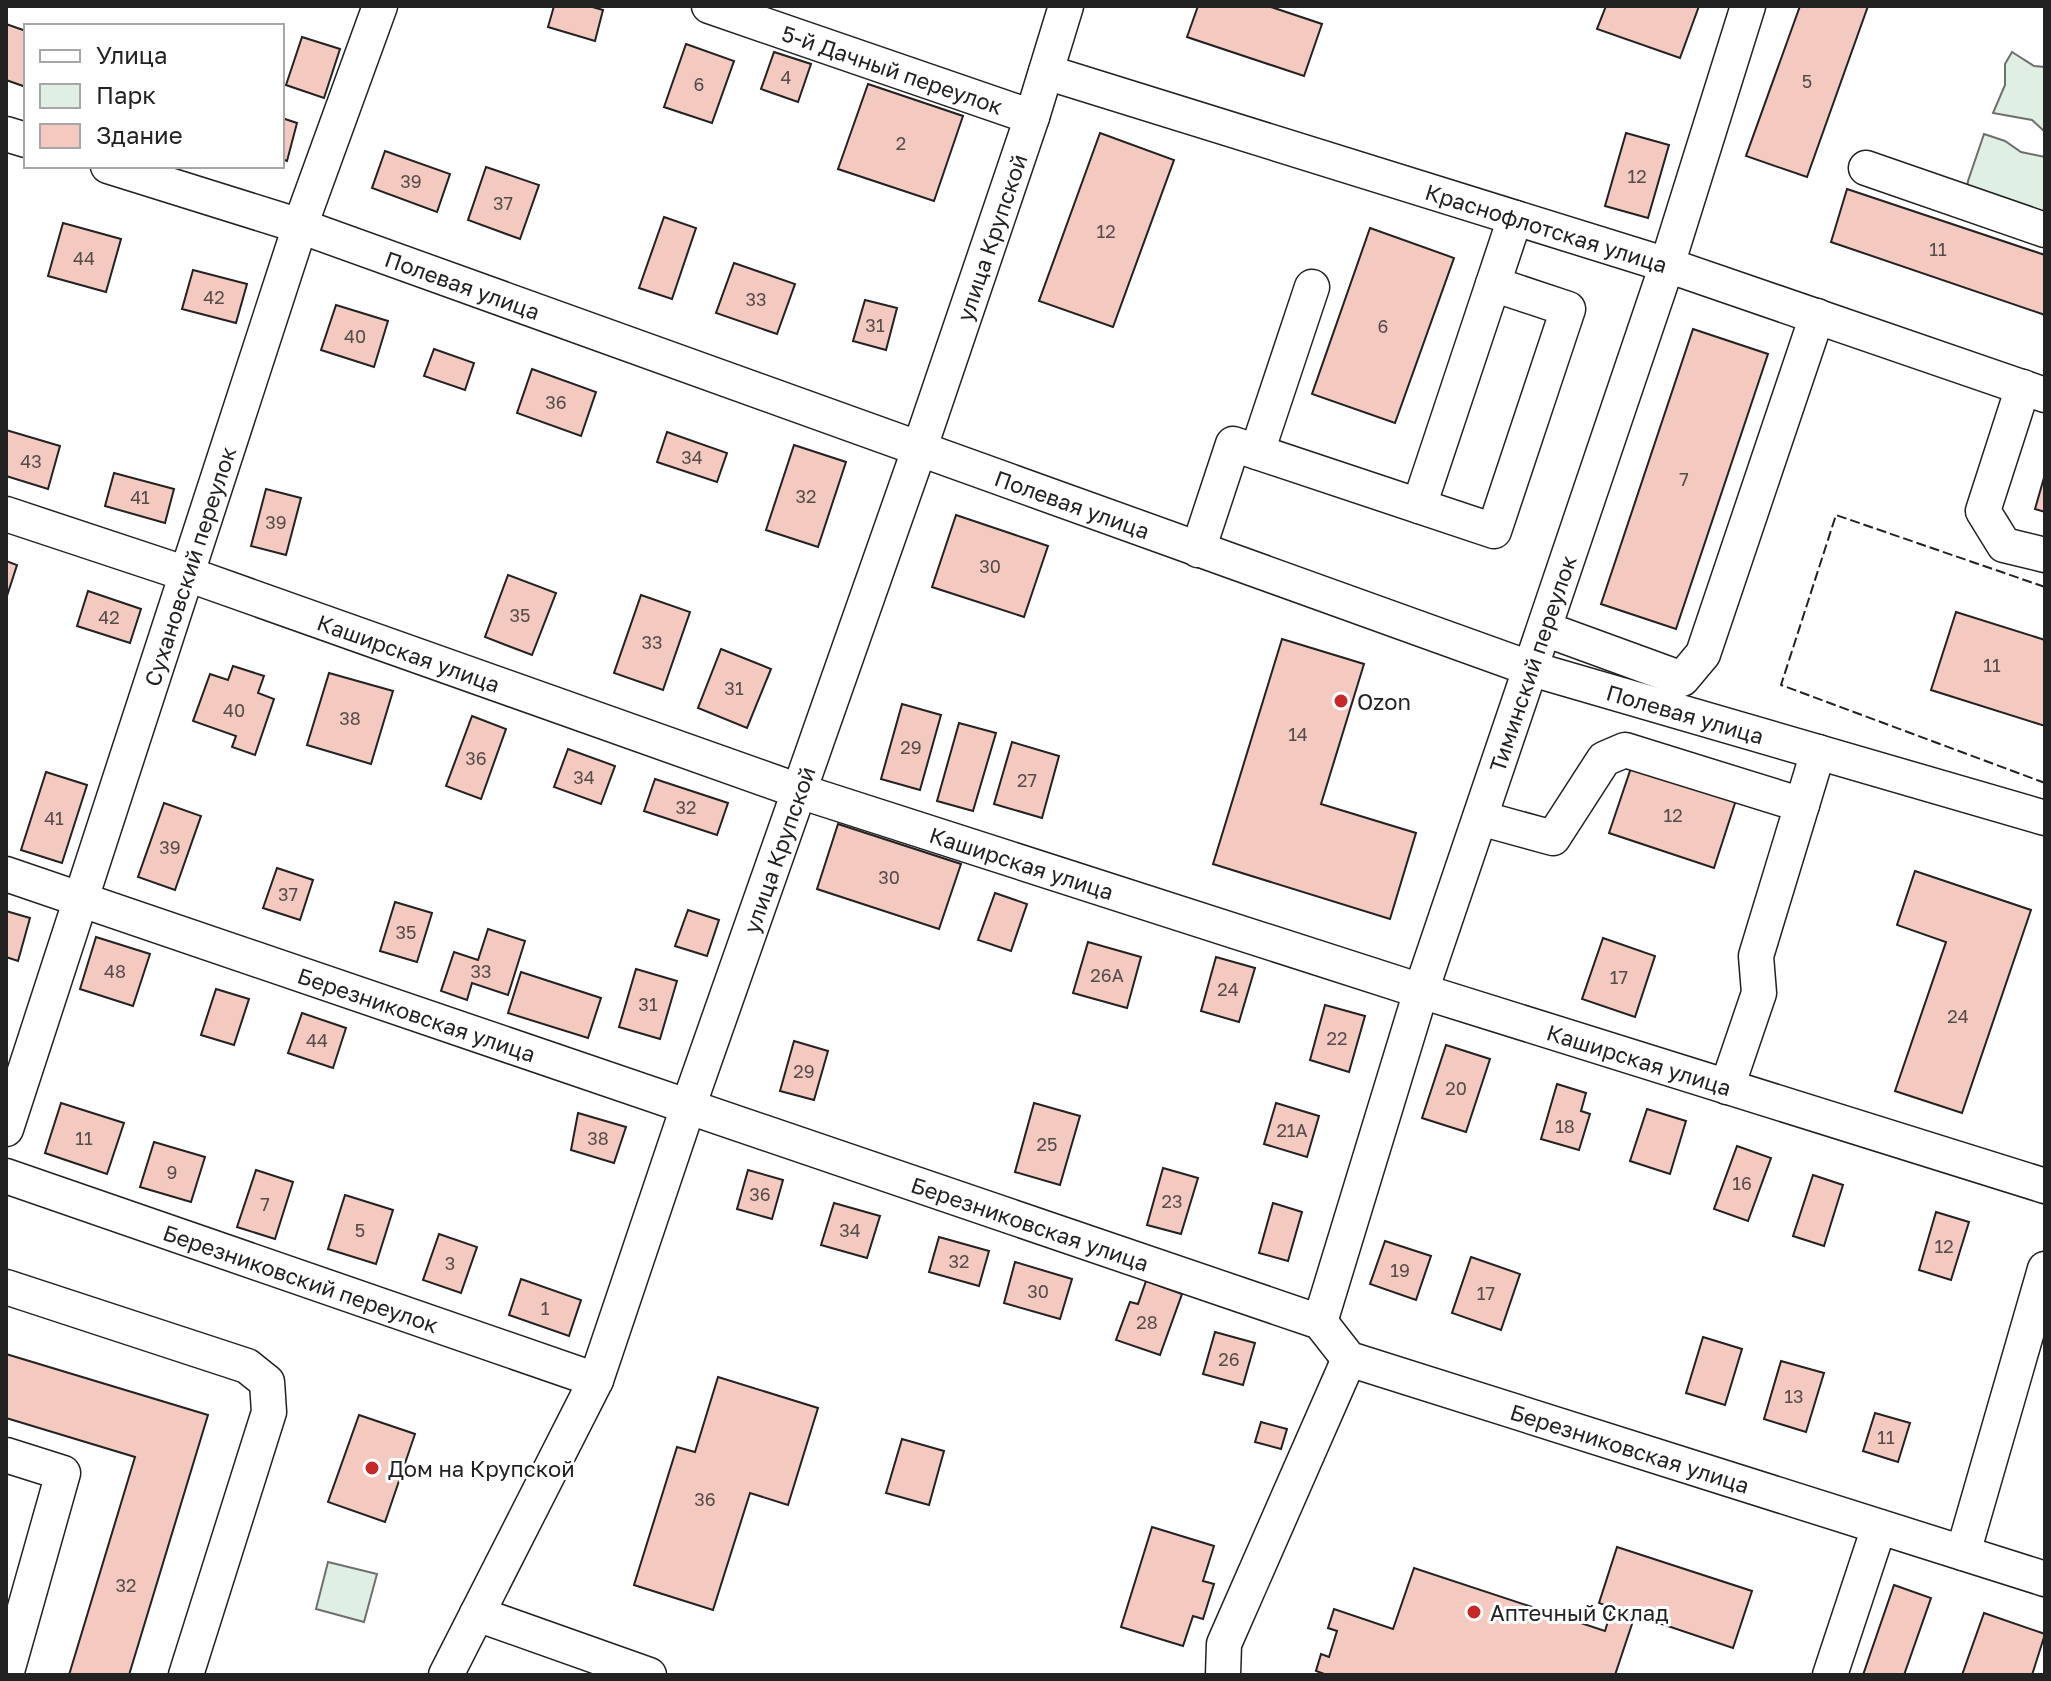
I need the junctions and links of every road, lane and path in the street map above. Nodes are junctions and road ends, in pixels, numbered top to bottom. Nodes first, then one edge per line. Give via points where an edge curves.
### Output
1 (380, 6) edge
2 (709, 6) edge
3 (1066, 6) edge
4 (1748, 6) edge
5 (1046, 72) junction
6 (1032, 117) junction
7 (114, 168) edge
8 (1866, 168) dead end
9 (1515, 218) junction
10 (300, 226) junction
11 (2045, 230) edge
12 (1667, 265) junction
13 (1493, 284) junction
14 (1312, 287) dead end
15 (1817, 316) junction
16 (2034, 391) edge
17 (919, 450) junction
18 (1257, 452) junction
19 (1419, 506) junction
20 (6, 514) edge
21 (1198, 550) junction
22 (2045, 555) edge
23 (187, 574) junction
24 (1545, 629) junction
25 (1532, 669) junction
26 (1818, 752) junction
27 (799, 791) junction
28 (1802, 805) junction
29 (1480, 818) junction
30 (2045, 818) edge
31 (6, 874) edge
32 (81, 898) junction
33 (1421, 991) junction
34 (1727, 1087) junction
35 (688, 1107) junction
36 (6, 1129) edge
37 (6, 1176) edge
38 (2045, 1186) edge
39 (2045, 1269) edge
40 (6, 1287) edge
41 (1320, 1322) junction
42 (1349, 1359) junction
43 (596, 1380) junction
44 (6, 1455) edge
45 (1879, 1527) junction
46 (1963, 1553) junction
47 (2045, 1579) edge
48 (477, 1614) junction
49 (6, 1675) edge
50 (186, 1675) edge
51 (446, 1675) edge
52 (649, 1675) edge
53 (1223, 1675) edge
54 (1830, 1675) edge

1 - 10 street, Сухановский переулок
2 - 6 street, 5-й Дачный переулок
3 - 5 street, улица Крупской
4 - 12 street, Тиминский переулок
5 - 6 street, улица Крупской
5 - 9 street, Краснофлотская улица
6 - 17 street, улица Крупской
7 - 10 street, Полевая улица
8 - 11 street
9 - 12 street, Краснофлотская улица
9 - 13 street
10 - 17 street, Полевая улица
10 - 23 street, Сухановский переулок
12 - 15 street, Краснофлотская улица
12 - 24 street, Тиминский переулок
13 - 19 street
13 - 19 street via 1568,309 1534,412 1494,531
14 - 18 street
15 - 16 street, Краснофлотская улица
15 - 24 street via 1703,654 1682,679
16 - 22 street via 1983,511 2004,545
17 - 21 street, Полевая улица
17 - 27 street, улица Крупской
18 - 19 street
18 - 21 street via 1233,444
20 - 23 street, Каширская улица
21 - 25 street, Полевая улица
23 - 27 street, Каширская улица
23 - 32 street, Сухановский переулок
24 - 25 street, Тиминский переулок
25 - 26 street, Полевая улица
25 - 29 street, Тиминский переулок
26 - 28 street
26 - 30 street, Полевая улица
27 - 33 street, Каширская улица
27 - 35 street, улица Крупской
28 - 29 street via 1625,750 1604,759 1553,838
28 - 34 street via 1756,956 1759,993
29 - 33 street, Тиминский переулок
31 - 32 street, Березниковская улица
32 - 35 street, Березниковская улица
32 - 36 street, Сухановский переулок
33 - 34 street, Каширская улица
33 - 41 street, Тиминский переулок
34 - 38 street, Каширская улица
35 - 41 street, Березниковская улица
35 - 43 street, улица Крупской
37 - 43 street, Березниковский переулок
39 - 46 street
40 - 50 street via 247,1366 267,1382 269,1412
41 - 42 street
42 - 45 street, Березниковская улица
42 - 53 street via 1224,1644
43 - 48 street, улица Крупской
44 - 49 street via 63,1473
45 - 46 street, Березниковская улица
45 - 54 street
46 - 47 street, Березниковская улица
48 - 51 street, улица Крупской
48 - 52 street

